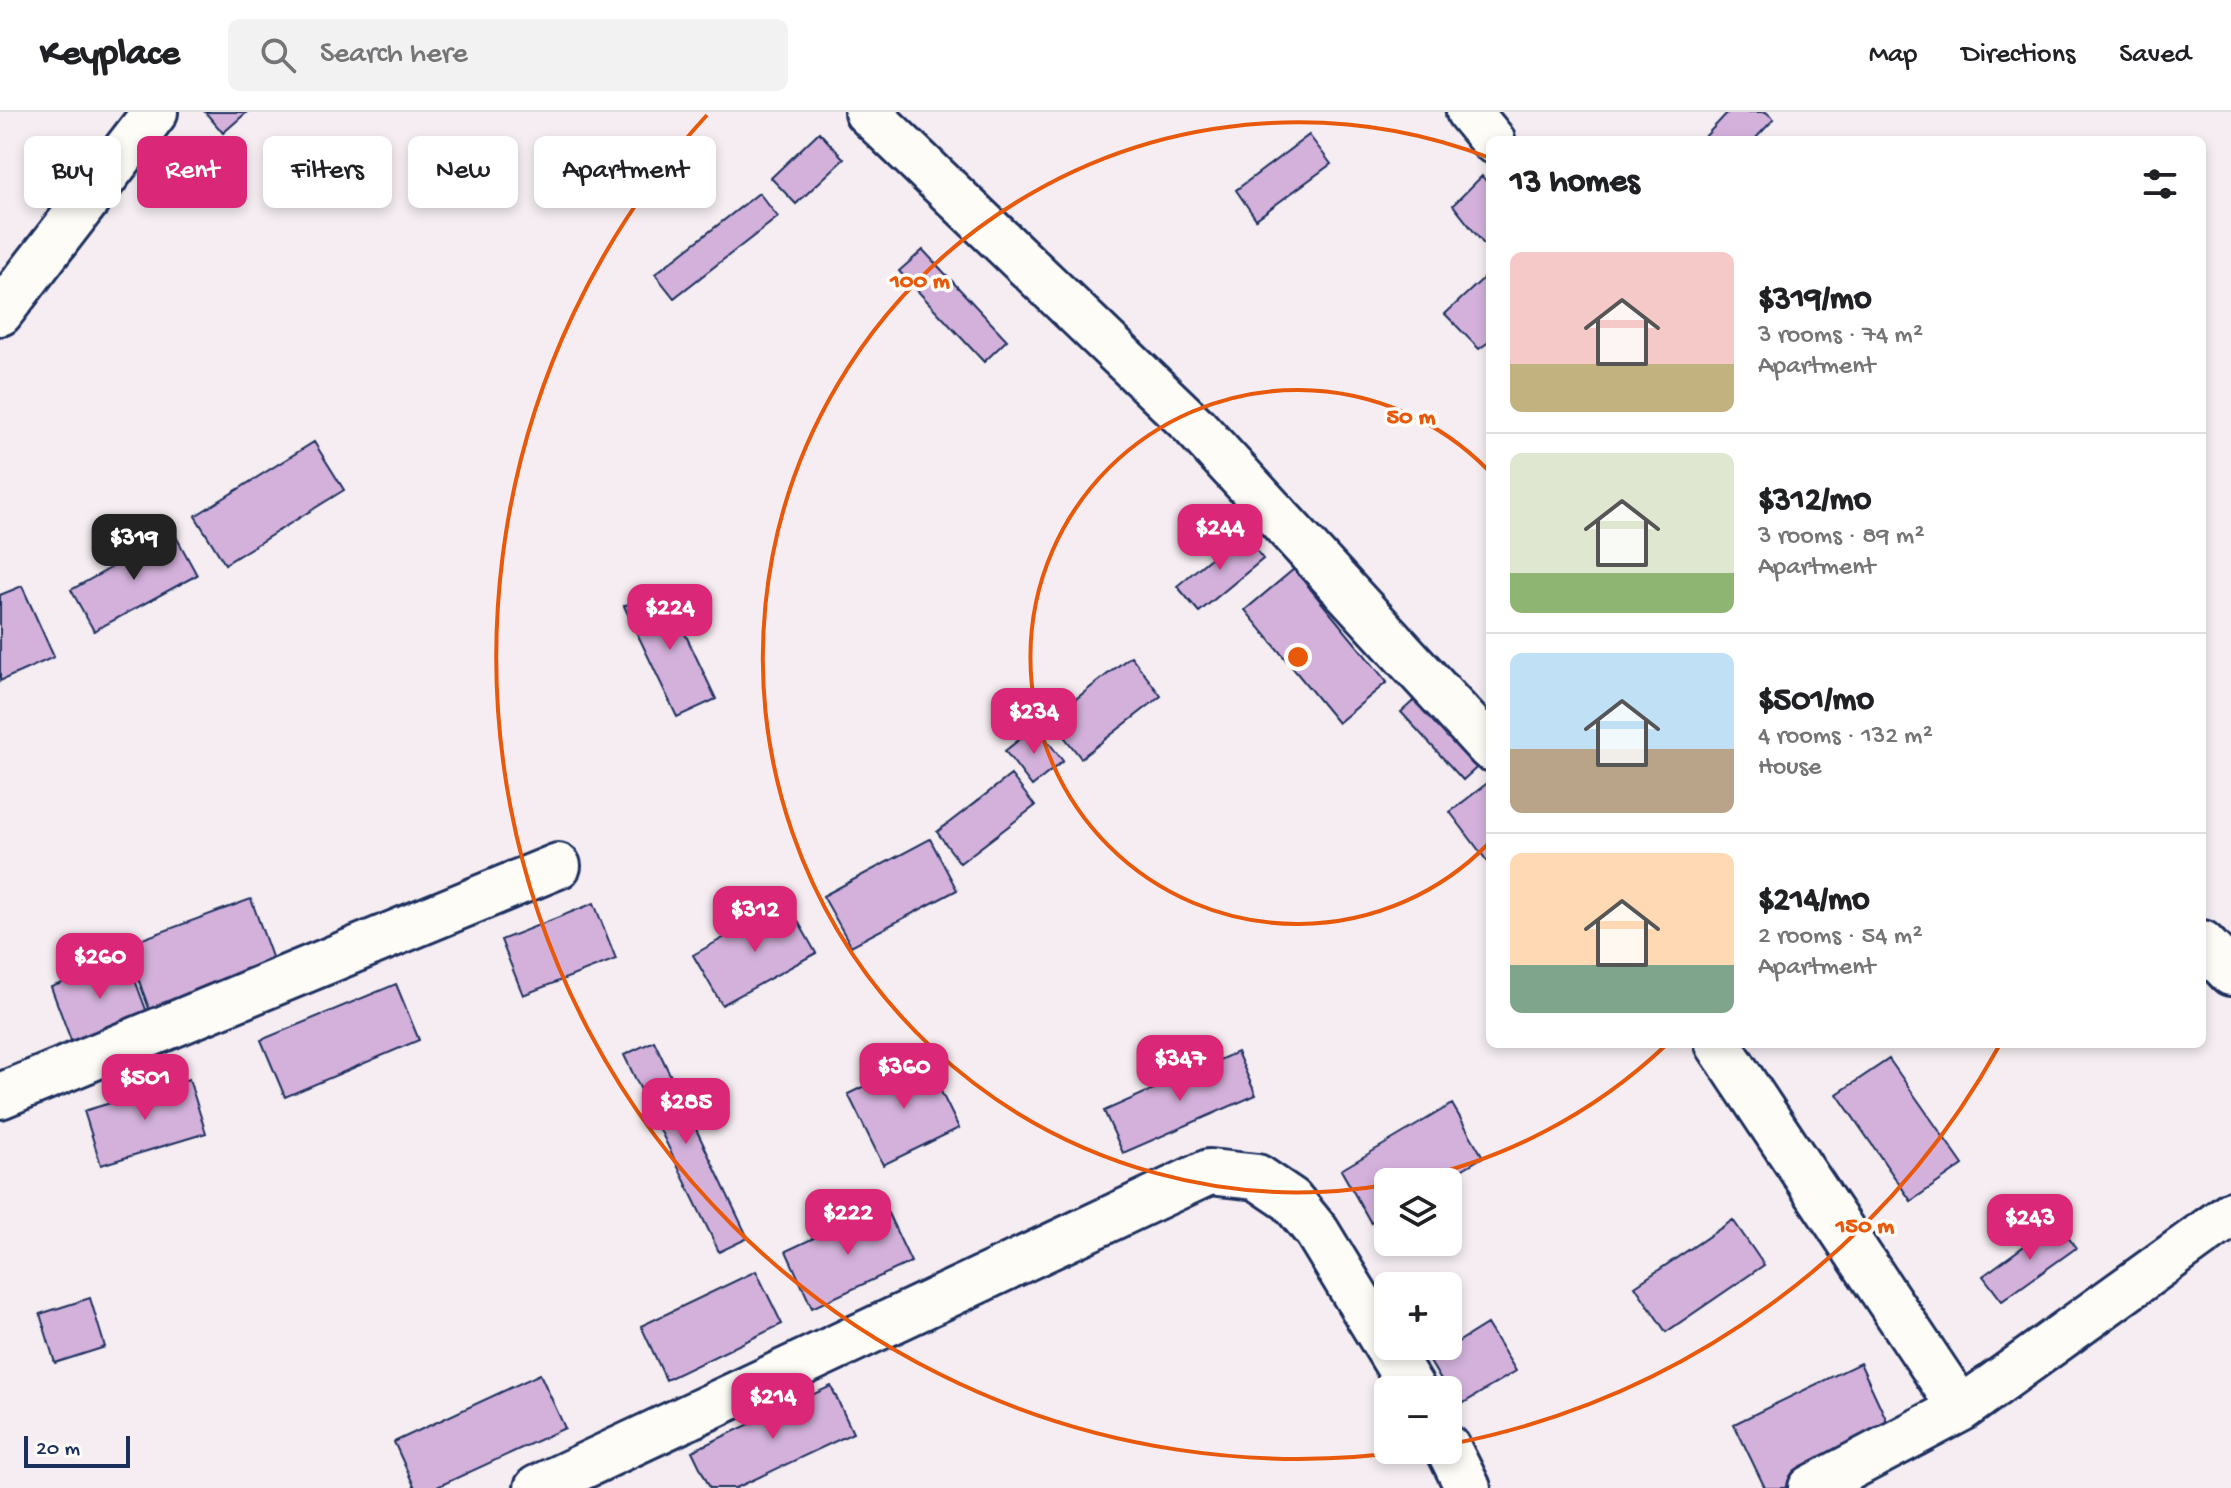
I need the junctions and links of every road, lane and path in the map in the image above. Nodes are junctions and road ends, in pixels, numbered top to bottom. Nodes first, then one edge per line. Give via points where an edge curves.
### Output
1 (155, 112) edge
2 (867, 112) edge
3 (1469, 112) edge
4 (1489, 136) edge
5 (0, 313) edge
6 (1486, 744) edge
7 (558, 866) dead end
8 (2206, 947) edge
9 (2231, 973) edge
10 (1721, 1048) edge
11 (0, 1096) edge
12 (2231, 1214) edge
13 (1404, 1376) edge
14 (1961, 1409) junction
15 (1456, 1464) edge
16 (537, 1488) edge
17 (1468, 1488) edge
18 (1811, 1488) edge

1 - 5 street
2 - 6 street via 1195,427
3 - 4 street
7 - 11 street
8 - 9 street
10 - 14 street
12 - 14 street
13 - 16 street via 1317,1232 1291,1200 1257,1177 1209,1172
14 - 18 street
15 - 17 street

